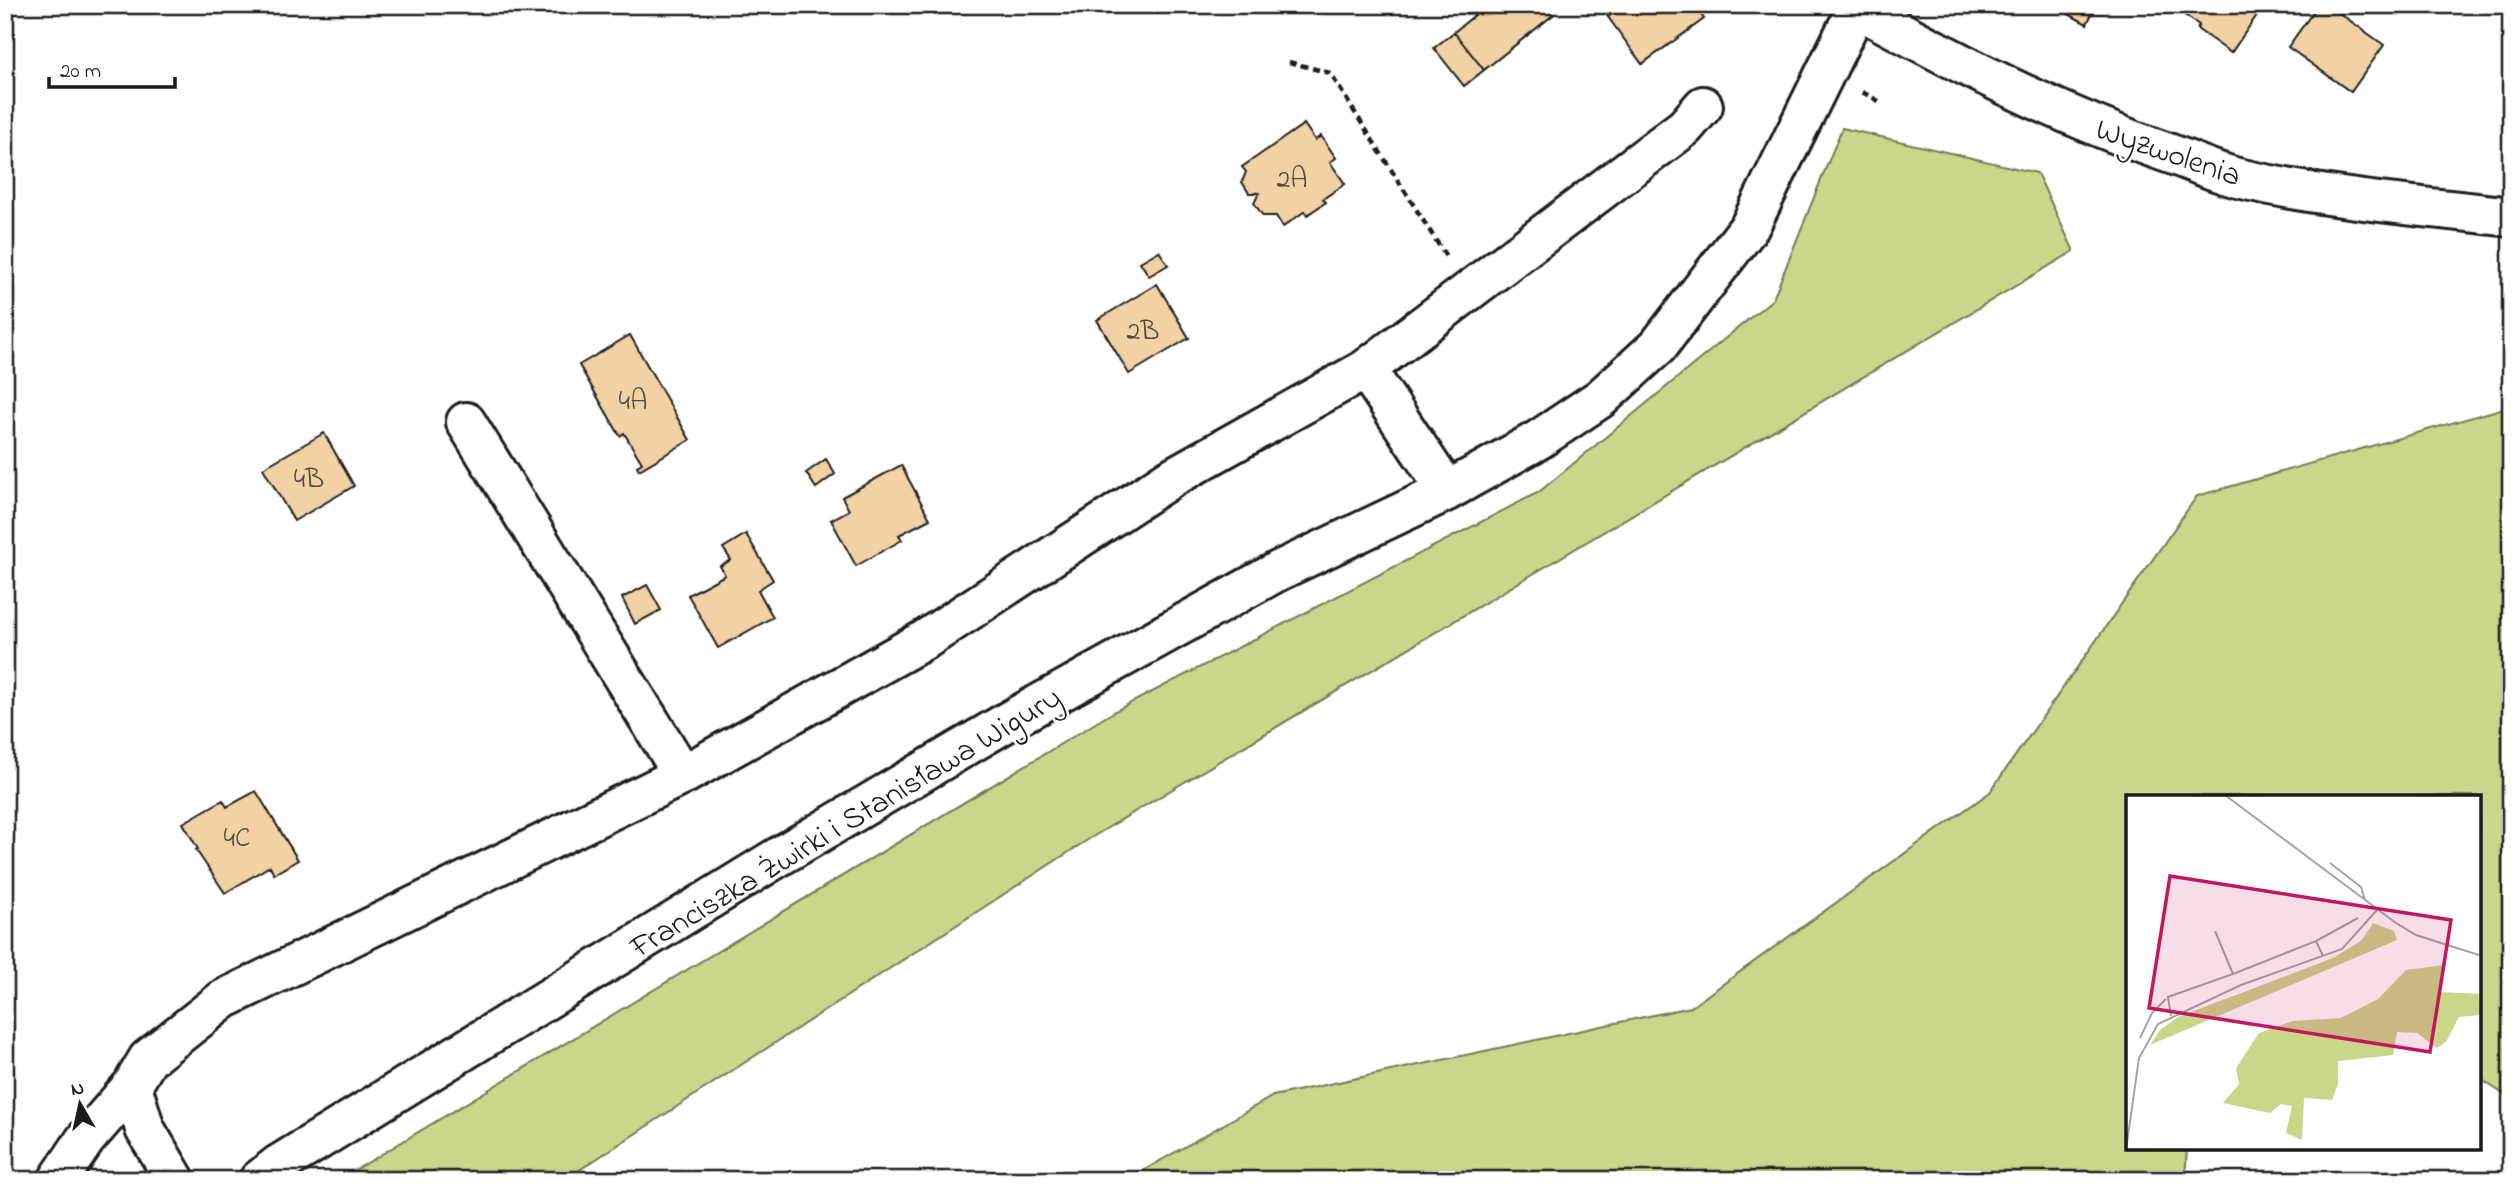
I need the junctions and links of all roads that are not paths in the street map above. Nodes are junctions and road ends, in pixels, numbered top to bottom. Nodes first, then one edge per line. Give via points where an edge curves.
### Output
1 (1854, 7) edge
2 (1703, 106) dead end
3 (2511, 217) edge
4 (1366, 369) junction
5 (466, 422) dead end
6 (1447, 491) junction
7 (683, 775) junction
8 (132, 1086) junction
9 (58, 1180) edge
10 (175, 1180) edge
11 (258, 1180) edge

1 - 3 street, Wyzwolenia via 2039,102 2126,139 2236,177 2342,198
1 - 6 street, Franciszka Żwirki i Stanisława Wigury via 1750,226 1658,346 1601,398
2 - 4 street via 1685,127
4 - 6 street
4 - 7 street via 1171,478 926,639
5 - 7 street
6 - 11 street, Franciszka Żwirki i Stanisława Wigury via 1278,571 1012,719 775,859
7 - 8 street via 225,999 148,1059
8 - 9 street via 85,1140
8 - 10 street via 145,1129

